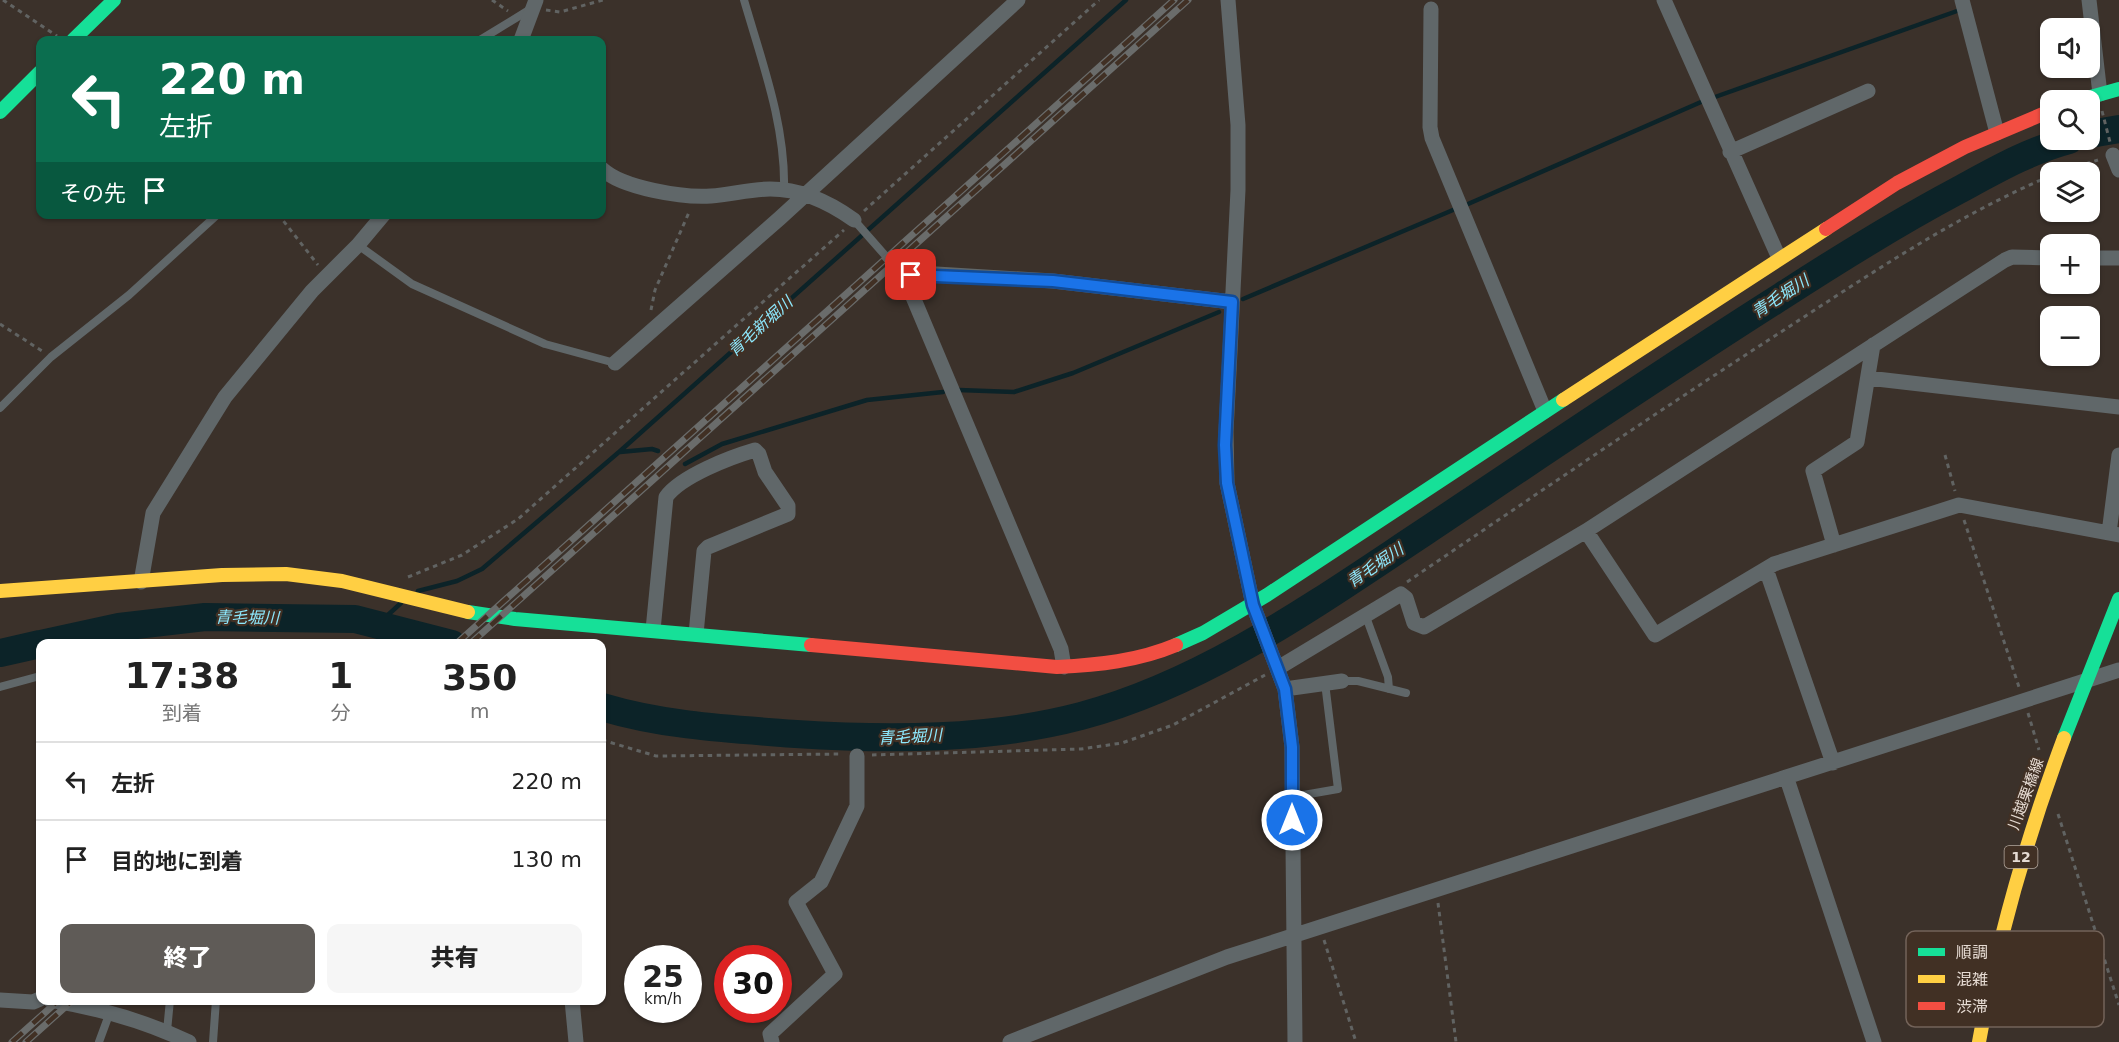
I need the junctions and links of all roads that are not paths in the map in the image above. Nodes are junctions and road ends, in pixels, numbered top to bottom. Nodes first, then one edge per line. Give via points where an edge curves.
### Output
1 (114, 0) edge
2 (744, 0) edge
3 (1018, 0) edge
4 (1228, 0) edge
5 (1664, 0) edge
6 (1962, 0) edge
7 (2089, 0) edge
8 (535, 4) edge
9 (1433, 4) edge
10 (77, 36) edge
11 (486, 36) edge
12 (523, 36) edge
13 (36, 76) edge
14 (2119, 89) edge
15 (2099, 90) edge
16 (1868, 91) dead end
17 (2100, 99) edge
18 (0, 112) edge
19 (2040, 115) edge
20 (1997, 133) junction
21 (1730, 152) junction
22 (2112, 152) road end
23 (2119, 170) edge
24 (606, 171) edge
25 (784, 191) junction
26 (805, 194) junction
27 (213, 219) edge
28 (380, 219) edge
29 (855, 221) joint
30 (358, 245) junction
31 (1779, 258) junction
32 (2040, 258) edge
33 (2100, 258) edge
34 (2119, 258) edge
35 (905, 278) junction
36 (1232, 302) junction
37 (1873, 345) junction
38 (615, 363) joint
39 (1868, 378) junction
40 (2119, 407) edge
41 (0, 408) edge
42 (1545, 411) junction
43 (2119, 455) edge
44 (1586, 531) junction
45 (2114, 534) edge
46 (1834, 545) junction
47 (1766, 569) junction
48 (141, 582) junction
49 (0, 591) edge
50 (2119, 599) edge
51 (1255, 611) junction
52 (1365, 614) junction
53 (653, 630) junction
54 (696, 634) junction
55 (1275, 661) junction
56 (1064, 667) junction
57 (2119, 670) edge
58 (36, 677) edge
59 (2086, 679) junction
60 (1342, 681) joint
61 (1325, 683) junction
62 (0, 687) edge
63 (1285, 689) junction
64 (1389, 689) junction
65 (1406, 693) dead end
66 (857, 756) road end
67 (1833, 763) junction
68 (1786, 779) junction
69 (1292, 797) junction
70 (2002, 931) edge
71 (1293, 935) junction
72 (0, 1000) edge
73 (36, 1001) edge
74 (75, 1005) edge
75 (170, 1005) edge
76 (216, 1005) edge
77 (572, 1005) edge
78 (110, 1012) junction
79 (1981, 1027) edge
80 (167, 1031) junction
81 (99, 1042) edge
82 (189, 1042) edge
83 (213, 1042) edge
84 (576, 1042) edge
85 (772, 1042) edge
86 (1010, 1042) edge
87 (1295, 1042) edge
88 (1874, 1042) edge
89 (1978, 1042) edge

1 - 10 street
2 - 25 lane via 769,86 785,165
3 - 26 street
4 - 36 street via 1238,125
5 - 21 street
6 - 20 street
7 - 15 street
8 - 11 lane
8 - 12 street
9 - 42 street via 1432,138
13 - 18 street
14 - 17 street
16 - 21 street
19 - 20 street
20 - 31 street via 1897,183
21 - 31 street
22 - 23 street
24 - 25 street via 626,183 693,197
25 - 26 street
26 - 29 street via 829,203
26 - 38 street
27 - 41 lane via 129,295 51,357
28 - 30 street
29 - 35 lane
30 - 38 lane via 412,284 545,344
30 - 48 street via 326,276 225,397 153,513
31 - 42 street
32 - 37 street via 2005,260
33 - 34 street
35 - 36 street via 920,273 1053,281
35 - 56 street via 1061,648
36 - 51 street via 1225,457 1231,508
37 - 39 street
37 - 44 street
39 - 40 street
39 - 46 street via 1857,442 1813,471
42 - 51 street via 1330,551
43 - 45 street
44 - 47 street via 1655,635
44 - 52 street via 1424,627 1414,623 1401,594
45 - 46 street via 1959,505
46 - 47 street
47 - 67 street
48 - 49 street
48 - 53 street via 222,574 286,574 318,577 515,619
50 - 59 street, 川越栗橋線 / 12
51 - 55 street
51 - 56 street via 1173,648 1124,662
52 - 55 street
52 - 64 lane
53 - 54 street
53 - 54 street via 666,497 672,489 723,460 755,450 788,506 788,514 704,551
54 - 56 street
55 - 63 street
57 - 59 street
58 - 62 lane
59 - 67 street
59 - 70 street, 川越栗橋線 / 12 via 2024,849
60 - 61 street
60 - 64 lane
61 - 63 street
61 - 69 lane via 1338,789
63 - 69 street via 1292,747
64 - 65 lane
66 - 85 street via 857,806 821,882 796,902 835,974 770,1034
67 - 68 street
68 - 71 street
68 - 88 street
69 - 71 street
71 - 86 street
71 - 87 street
72 - 73 street
74 - 78 street
75 - 80 lane
76 - 83 lane
77 - 84 street
78 - 80 street
78 - 81 lane
79 - 89 street, 川越栗橋線 / 12
80 - 82 street

